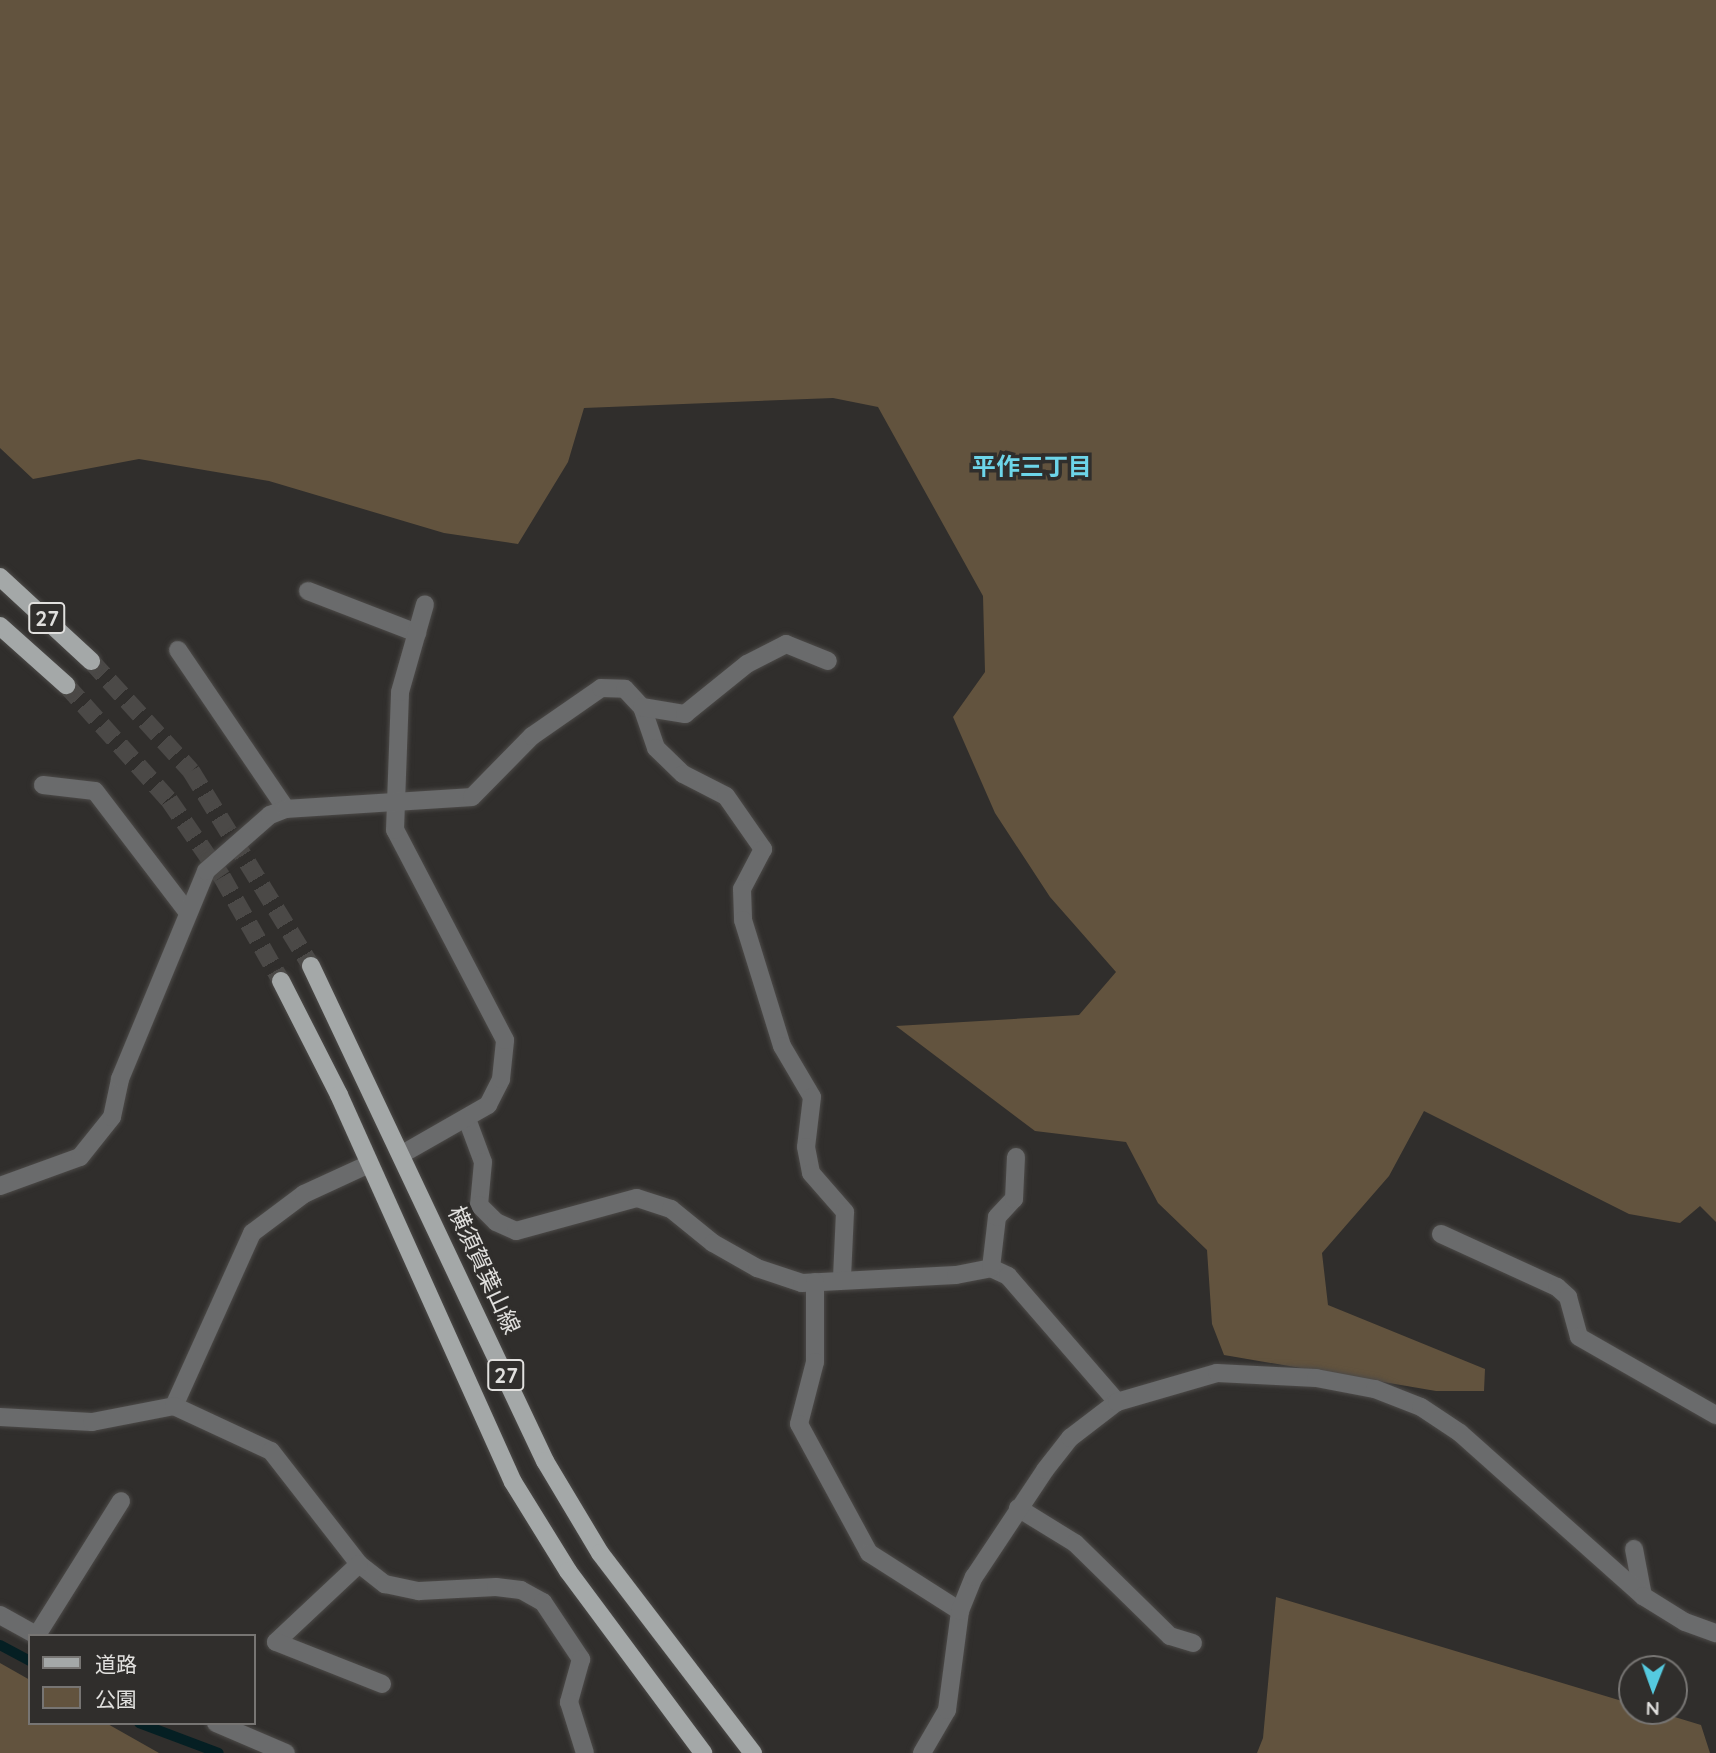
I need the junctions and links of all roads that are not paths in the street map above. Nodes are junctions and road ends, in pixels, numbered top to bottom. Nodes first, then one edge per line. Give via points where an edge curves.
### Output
1 (0, 577) edge
2 (308, 591) dead end
3 (425, 604) dead end
4 (0, 625) edge
5 (417, 633) junction
6 (178, 650) dead end
7 (91, 661) tunnel mouth
8 (828, 661) dead end
9 (66, 685) tunnel mouth
10 (642, 707) junction
11 (43, 785) dead end
12 (396, 804) junction
13 (286, 808) junction
14 (186, 910) junction
15 (311, 966) tunnel mouth
16 (281, 981) tunnel mouth
17 (467, 1119) junction
18 (404, 1153) junction
19 (1016, 1157) dead end
20 (367, 1165) junction
21 (0, 1186) edge
22 (1441, 1234) dead end
23 (991, 1268) junction
24 (842, 1279) junction
25 (815, 1282) junction
26 (1117, 1402) junction
27 (174, 1406) junction
28 (1716, 1415) edge
29 (0, 1417) edge
30 (121, 1501) dead end
31 (1018, 1508) junction
32 (1634, 1549) dead end
33 (359, 1564) junction
34 (1643, 1595) junction
35 (960, 1611) junction
36 (0, 1615) edge
37 (1716, 1633) edge
38 (35, 1634) edge
39 (38, 1634) edge
40 (1193, 1643) dead end
41 (382, 1684) dead end
42 (221, 1725) edge
43 (286, 1753) edge
44 (585, 1753) edge
45 (703, 1753) edge
46 (754, 1753) edge
47 (922, 1753) edge

1 - 7 main road, 27
2 - 5 street
3 - 5 street
4 - 9 main road, 27
5 - 12 street via 400,692
6 - 13 street
8 - 10 street via 786,644 747,664 685,715
10 - 12 street via 625,689 601,688 533,736 472,797
10 - 24 street via 656,748 683,774 726,796 763,849 742,889 743,920 782,1046 812,1097 806,1147 811,1173 845,1212
11 - 14 street via 95,791
12 - 13 street
12 - 17 street via 395,831 505,1040 501,1079 488,1105
13 - 14 street via 222,852
14 - 21 street via 120,1079 112,1117 80,1157
15 - 18 main road, 横須賀葉山線 / 27
16 - 20 main road, 27 via 339,1095
17 - 18 street
17 - 25 street via 483,1162 479,1205 496,1222 516,1231 637,1198 670,1209 713,1243 757,1268 802,1283
18 - 46 main road, 横須賀葉山線 / 27 via 545,1461 600,1553
19 - 23 street via 1014,1199 997,1216
20 - 27 street via 304,1194 252,1233
20 - 45 main road, 27 via 513,1482 568,1571
22 - 28 street via 1557,1287 1568,1297 1579,1337
23 - 24 street via 956,1275
23 - 26 street via 1008,1276
24 - 25 street
25 - 35 street via 815,1362 799,1424 869,1553
26 - 31 street via 1070,1438
26 - 34 street via 1217,1373 1317,1378 1375,1389 1421,1407 1460,1433
27 - 29 street via 92,1422
27 - 33 street via 271,1451
30 - 39 street
31 - 35 street via 974,1577
31 - 40 street via 1075,1544 1170,1636
32 - 34 street
33 - 41 street via 276,1642
33 - 44 street via 385,1584 419,1591 496,1587 521,1590 543,1602 581,1659 569,1702
34 - 37 street via 1685,1622
35 - 47 street via 947,1710
36 - 38 street
42 - 43 street

